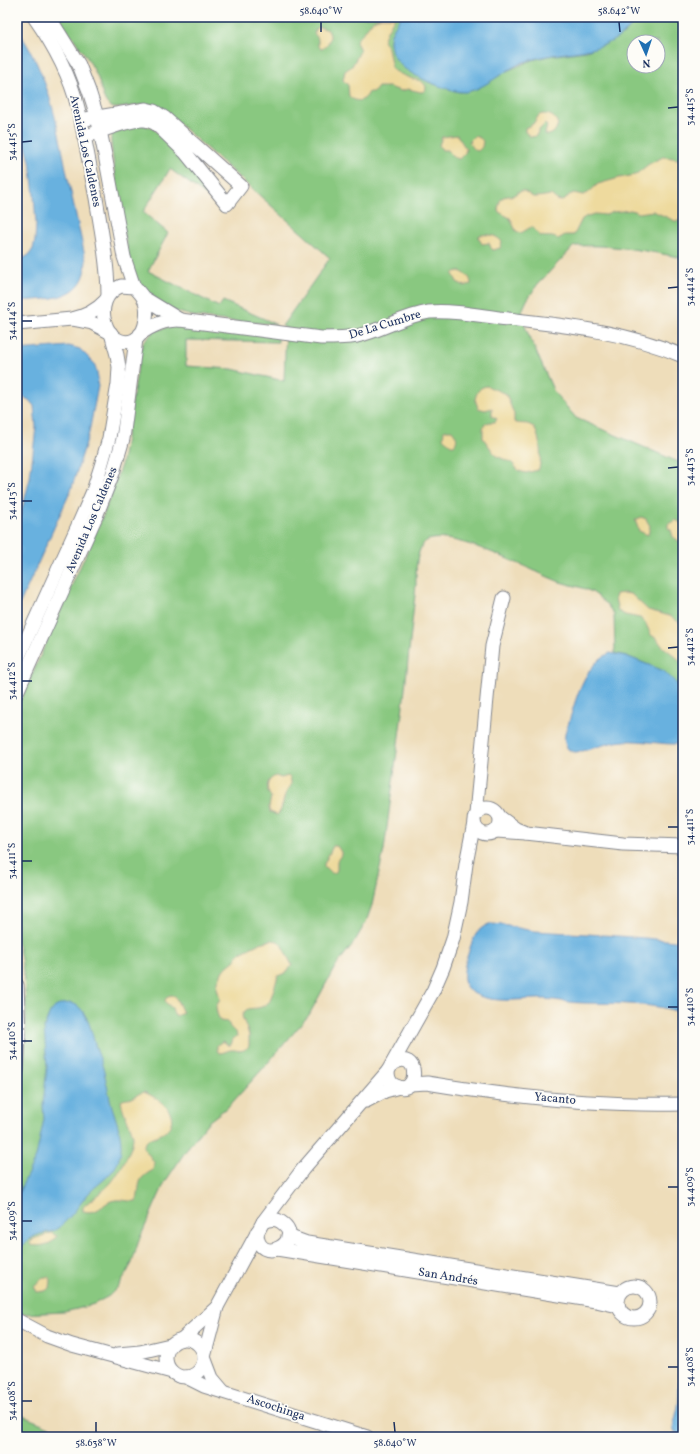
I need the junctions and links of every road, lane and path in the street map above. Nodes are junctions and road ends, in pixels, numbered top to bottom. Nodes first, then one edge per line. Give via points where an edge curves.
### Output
1 (34, 17) edge
2 (49, 17) edge
3 (97, 116) junction
4 (80, 120) junction
5 (100, 132) junction
6 (84, 137) junction
7 (214, 162) junction
8 (202, 173) junction
9 (134, 287) junction
10 (106, 298) junction
11 (144, 298) junction
12 (72, 319) junction
13 (180, 320) junction
14 (17, 324) edge
15 (111, 333) junction
16 (138, 336) junction
17 (683, 356) edge
18 (504, 598) dead end
19 (17, 660) edge
20 (17, 692) edge
21 (479, 772) junction
22 (498, 814) junction
23 (475, 819) junction
24 (494, 833) junction
25 (526, 833) junction
26 (683, 846) edge
27 (466, 864) junction
28 (17, 985) edge
29 (409, 1033) junction
30 (411, 1066) junction
31 (390, 1068) junction
32 (17, 1071) edge
33 (427, 1083) junction
34 (404, 1085) junction
35 (683, 1104) edge
36 (358, 1106) junction
37 (281, 1199) junction
38 (282, 1222) junction
39 (260, 1227) junction
40 (288, 1236) junction
41 (271, 1249) junction
42 (244, 1256) junction
43 (438, 1270) junction
44 (620, 1293) junction
45 (618, 1306) junction
46 (217, 1307) junction
47 (17, 1320) edge
48 (176, 1342) junction
49 (108, 1354) junction
50 (204, 1357) junction
51 (172, 1372) junction
52 (186, 1377) junction
53 (223, 1391) junction
54 (367, 1437) edge

1 - 4 street, Avenida Los Caldenes via 65,72
2 - 3 street, Avenida Los Caldenes via 79,65
3 - 4 street
3 - 5 street, Avenida Los Caldenes
3 - 7 street via 146,109 154,111
4 - 6 street, Avenida Los Caldenes
5 - 6 street
5 - 8 street via 132,122 150,121 185,152
5 - 9 street, Avenida Los Caldenes via 124,257
6 - 10 street, Avenida Los Caldenes via 106,258
7 - 8 street
7 - 8 street via 241,186 227,204
9 - 10 street via 121,286 114,289
9 - 11 street
10 - 12 street via 94,310
10 - 15 street via 104,318
11 - 13 street
11 - 16 street via 147,313 144,328
12 - 14 street
12 - 15 street via 92,323
13 - 16 street via 155,324
13 - 17 street, De La Cumbre via 263,332 335,338 358,336 417,314 453,312 566,325 608,333
15 - 16 street via 115,338 129,342
15 - 19 street, Avenida Los Caldenes via 118,361 118,384 109,438 101,466 80,521
16 - 20 street, Avenida Los Caldenes via 123,439 113,473
18 - 21 street via 492,646
21 - 22 street via 489,803
21 - 23 street
22 - 23 street via 486,807 482,808
22 - 24 street via 500,825
22 - 25 street via 516,829
23 - 24 street via 478,831
23 - 27 street
24 - 25 street
24 - 27 street via 474,846
25 - 26 street via 623,844
27 - 29 street via 453,939 433,991
28 - 32 street
29 - 30 street via 406,1049
29 - 31 street
30 - 31 street via 400,1060
30 - 33 street
30 - 34 street via 414,1078
31 - 34 street via 389,1080
31 - 36 street
33 - 34 street, Yacanto
33 - 35 street, Yacanto via 539,1098
34 - 36 street, Yacanto via 385,1091
36 - 37 street via 303,1169
37 - 38 street
37 - 39 street
38 - 39 street via 273,1219
38 - 40 street
39 - 41 street via 259,1241
39 - 42 street
40 - 41 street via 285,1244
40 - 43 street, San Andrés via 307,1243
41 - 42 street via 254,1250
41 - 43 street, San Andrés
42 - 46 street
43 - 44 street, San Andrés
43 - 45 street, San Andrés
44 - 45 street
44 - 45 street via 629,1286 640,1286 648,1294 650,1304 645,1314 635,1318 624,1315
46 - 48 street
46 - 50 street
47 - 49 street via 47,1336
48 - 49 street via 140,1352
48 - 50 street via 188,1339 194,1341 203,1351
48 - 51 street via 167,1350 166,1362
49 - 51 street
50 - 52 street via 201,1368 192,1376
50 - 53 street via 212,1378
51 - 52 street
52 - 53 street, Ascochinga via 204,1386
53 - 54 street, Ascochinga

